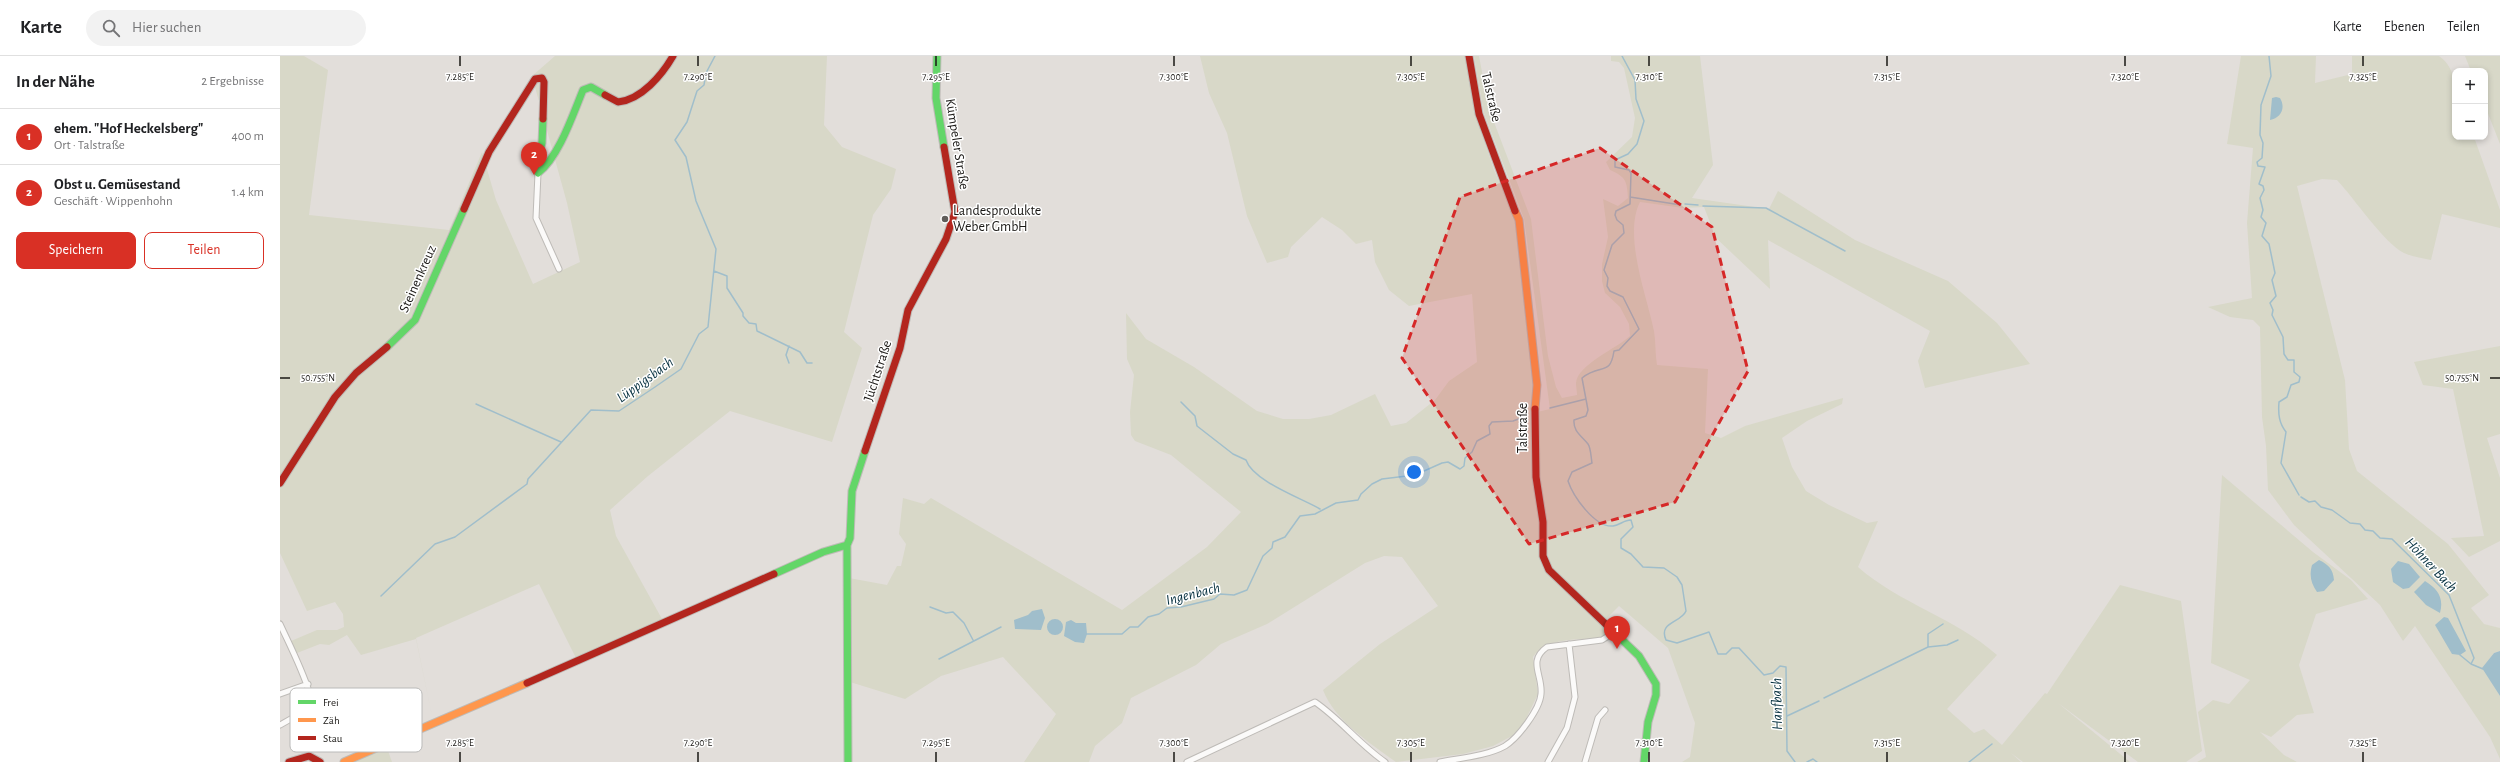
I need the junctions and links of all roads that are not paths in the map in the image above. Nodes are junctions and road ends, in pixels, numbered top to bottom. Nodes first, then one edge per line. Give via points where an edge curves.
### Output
1 (673, 56) edge
2 (937, 56) edge
3 (1469, 56) edge
4 (538, 172) junction
5 (954, 212) joint
6 (559, 269) dead end
7 (280, 483) edge
8 (847, 545) junction
9 (280, 624) edge
10 (1613, 633) junction
11 (1569, 644) junction
12 (308, 684) junction
13 (297, 688) edge
14 (309, 688) edge
15 (290, 690) edge
16 (280, 694) edge
17 (1605, 710) dead end
18 (290, 719) edge
19 (280, 725) edge
20 (422, 729) edge
21 (371, 752) edge
22 (289, 762) edge
23 (320, 762) edge
24 (344, 762) edge
25 (848, 762) edge
26 (1187, 762) edge
27 (1384, 762) edge
28 (1440, 762) edge
29 (1548, 762) edge
30 (1584, 762) edge
31 (1644, 762) edge

1 - 4 street via 656,77 628,101 610,100 591,87 583,90 552,154 543,170
2 - 5 street, Kümpeler Straße via 936,98
3 - 10 street, Talstraße via 1479,114 1519,220 1537,385 1536,477 1543,522 1543,556 1549,570
4 - 6 street via 536,218
4 - 7 street, Steinenkreuz via 535,167 542,143 544,82 540,77 534,81 489,152 415,320 356,374 335,399
5 - 8 street, Jüchtstraße via 946,239 908,310 900,348 852,491 850,538
8 - 20 street via 816,555
8 - 25 street, Jüchtstraße
9 - 12 street
10 - 11 street via 1602,640
10 - 31 street, Talstraße via 1639,656 1656,684 1656,695 1648,722
11 - 28 street via 1547,648 1538,655 1541,695 1532,716 1514,740 1503,747
11 - 29 street via 1575,697 1567,728
12 - 13 street
12 - 14 street
15 - 16 street
17 - 30 street via 1598,718
18 - 19 street
21 - 24 street
22 - 23 street via 304,755 314,757
26 - 27 street via 1315,702 1334,715

